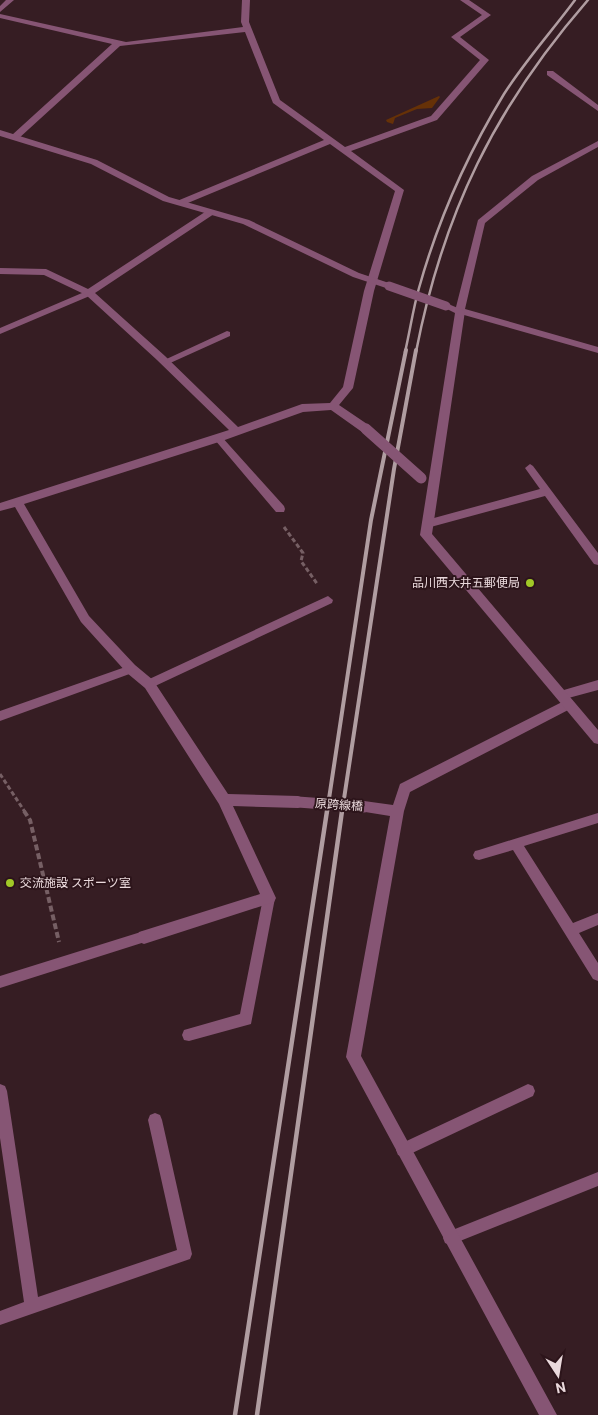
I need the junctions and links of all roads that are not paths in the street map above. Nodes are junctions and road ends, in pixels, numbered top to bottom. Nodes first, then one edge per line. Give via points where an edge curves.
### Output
1 (10, 0) edge
2 (246, 0) edge
3 (464, 0) edge
4 (0, 10) edge
5 (0, 16) edge
6 (248, 30) junction
7 (118, 42) junction
8 (550, 73) dead end
9 (598, 109) edge
10 (0, 133) edge
11 (15, 137) junction
12 (331, 140) junction
13 (598, 144) edge
14 (344, 150) junction
15 (180, 203) junction
16 (211, 212) junction
17 (0, 271) edge
18 (372, 280) junction
19 (89, 293) junction
20 (460, 311) junction
21 (0, 331) edge
22 (227, 334) dead end
23 (598, 350) edge
24 (165, 362) junction
25 (333, 406) junction
26 (236, 431) junction
27 (218, 438) junction
28 (530, 468) dead end
29 (433, 488) junction
30 (548, 491) junction
31 (16, 501) junction
32 (0, 507) edge
33 (280, 509) road end
34 (427, 524) junction
35 (598, 561) edge
36 (328, 600) road end
37 (131, 668) junction
38 (149, 684) junction
39 (598, 685) edge
40 (565, 699) junction
41 (0, 716) edge
42 (598, 739) edge
43 (224, 800) junction
44 (397, 811) junction
45 (598, 818) edge
46 (516, 844) junction
47 (480, 855) dead end
48 (269, 898) junction
49 (598, 919) edge
50 (570, 930) junction
51 (144, 937) joint
52 (598, 975) edge
53 (0, 982) edge
54 (189, 1035) dead end
55 (0, 1091) edge
56 (528, 1091) dead end
57 (155, 1120) dead end
58 (403, 1150) junction
59 (598, 1179) edge
60 (450, 1238) junction
61 (32, 1306) junction
62 (0, 1318) edge
63 (548, 1415) edge

1 - 4 street
2 - 6 street
3 - 14 street via 487,15 454,37 485,60 434,118
5 - 7 street
6 - 7 street via 126,44
6 - 12 street via 276,101
7 - 11 street
8 - 9 lane
10 - 11 street
11 - 15 street via 94,162
12 - 14 street
12 - 15 street
13 - 20 street via 535,178 481,222
14 - 18 street via 400,190
15 - 16 street
16 - 18 street via 246,222
16 - 19 street
17 - 19 street via 46,272
18 - 20 street, bridge
18 - 25 street via 348,388
19 - 21 lane
19 - 24 street
20 - 23 street
20 - 29 street
22 - 24 lane
24 - 26 street via 185,385
25 - 26 street via 302,408
25 - 29 street, bridge via 366,429
26 - 27 street
27 - 31 street
27 - 33 lane
28 - 30 lane
29 - 34 street
30 - 34 lane
30 - 35 lane
31 - 32 street
31 - 37 street via 85,619
34 - 40 street via 426,535
36 - 38 lane
37 - 38 street
37 - 41 lane
38 - 43 street
39 - 40 lane
40 - 42 street
40 - 44 street via 405,788
43 - 44 street, 原跨線橋, bridge via 298,802
43 - 48 street
44 - 58 street via 353,1057
45 - 46 lane
46 - 47 lane
46 - 50 lane
48 - 51 street
48 - 54 lane via 246,1019
49 - 50 lane
50 - 52 lane
51 - 53 lane
55 - 61 lane
56 - 58 lane
57 - 61 lane via 185,1254
58 - 60 street
59 - 60 lane
60 - 63 street
61 - 62 lane

